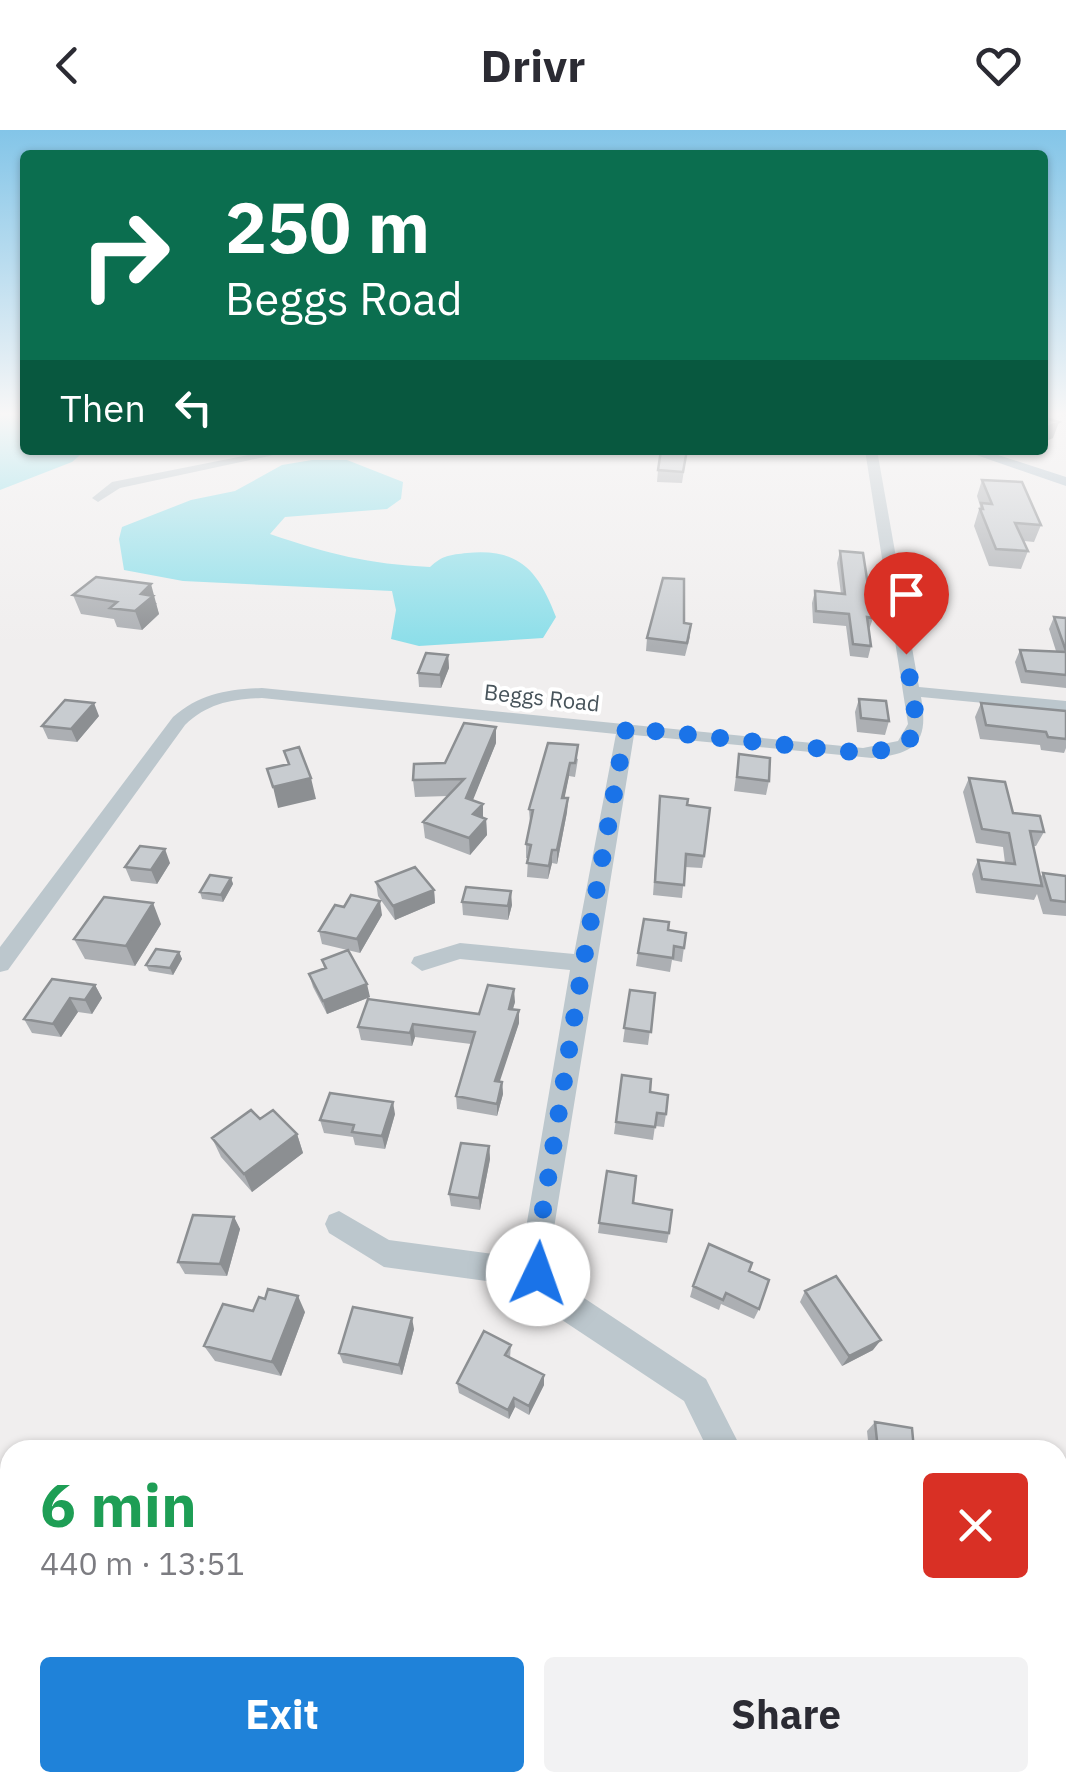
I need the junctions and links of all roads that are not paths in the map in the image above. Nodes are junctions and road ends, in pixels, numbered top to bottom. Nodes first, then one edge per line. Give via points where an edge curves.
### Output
1 (105, 492) edge
2 (878, 492) edge
3 (98, 498) dead end
4 (912, 690) junction
5 (1066, 706) edge
6 (626, 728) junction
7 (422, 963) dead end
8 (0, 964) edge
9 (583, 964) junction
10 (339, 1224) dead end
11 (538, 1274) junction
12 (719, 1440) edge

1 - 3 street
2 - 4 street
4 - 5 street
4 - 6 street, Beggs Road via 916,734 883,752
6 - 8 street, Beggs Road via 262,692 208,700 178,721
6 - 9 street
7 - 9 street via 460,951
9 - 11 street
10 - 11 street via 384,1253
11 - 12 street via 567,1305 695,1390

